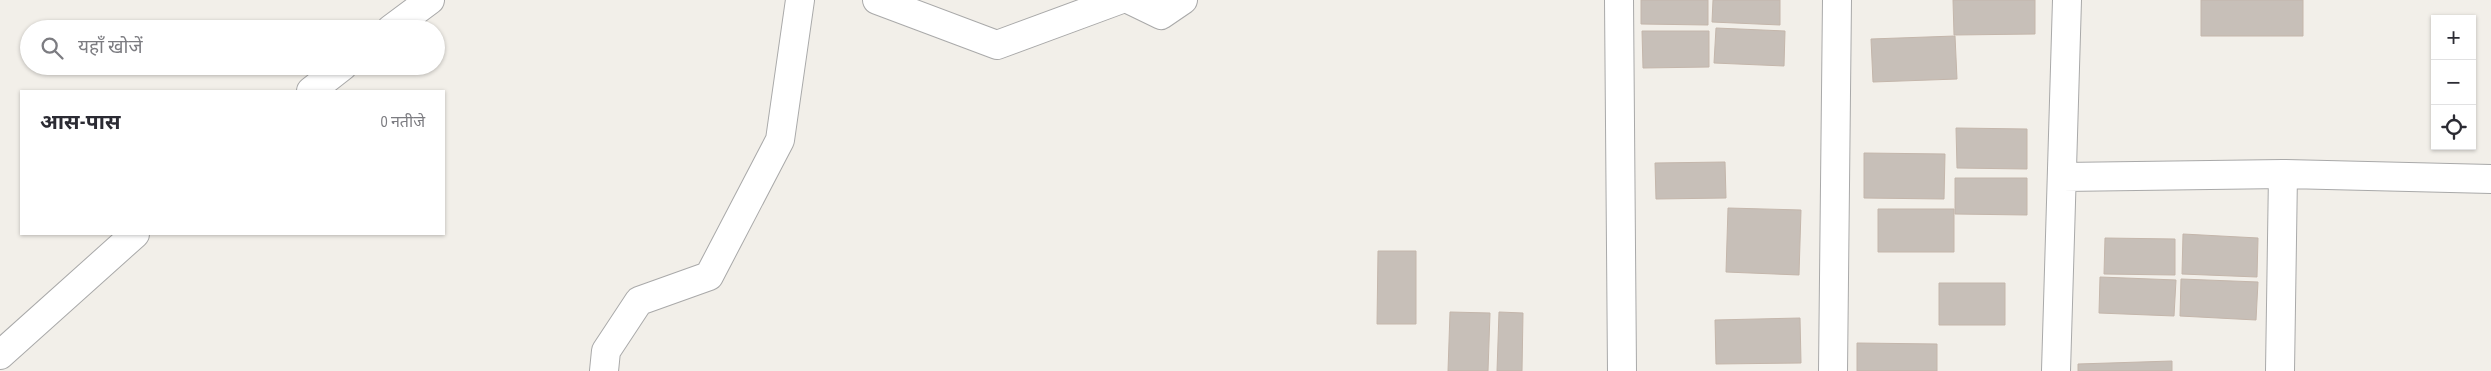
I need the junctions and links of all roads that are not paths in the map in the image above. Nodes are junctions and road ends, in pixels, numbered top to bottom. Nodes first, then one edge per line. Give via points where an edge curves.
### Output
1 (430, 0) edge
2 (800, 0) edge
3 (877, 0) edge
4 (1119, 0) edge
5 (1130, 0) edge
6 (1183, 0) edge
7 (1619, 0) edge
8 (1837, 0) edge
9 (2067, 0) edge
10 (403, 20) edge
11 (331, 75) edge
12 (312, 90) edge
13 (2282, 174) junction
14 (2063, 177) junction
15 (2491, 179) edge
16 (134, 235) edge
17 (0, 355) edge
18 (604, 371) edge
19 (1622, 371) edge
20 (1833, 371) edge
21 (2056, 371) edge
22 (2280, 371) edge

1 - 10 street
2 - 18 street via 780,140 709,276 639,301 606,351
3 - 4 street via 997,45
5 - 6 street via 1160,15
7 - 19 street
8 - 20 street
9 - 14 street
11 - 12 street
13 - 14 street
13 - 15 street
13 - 22 street
14 - 21 street
16 - 17 street

